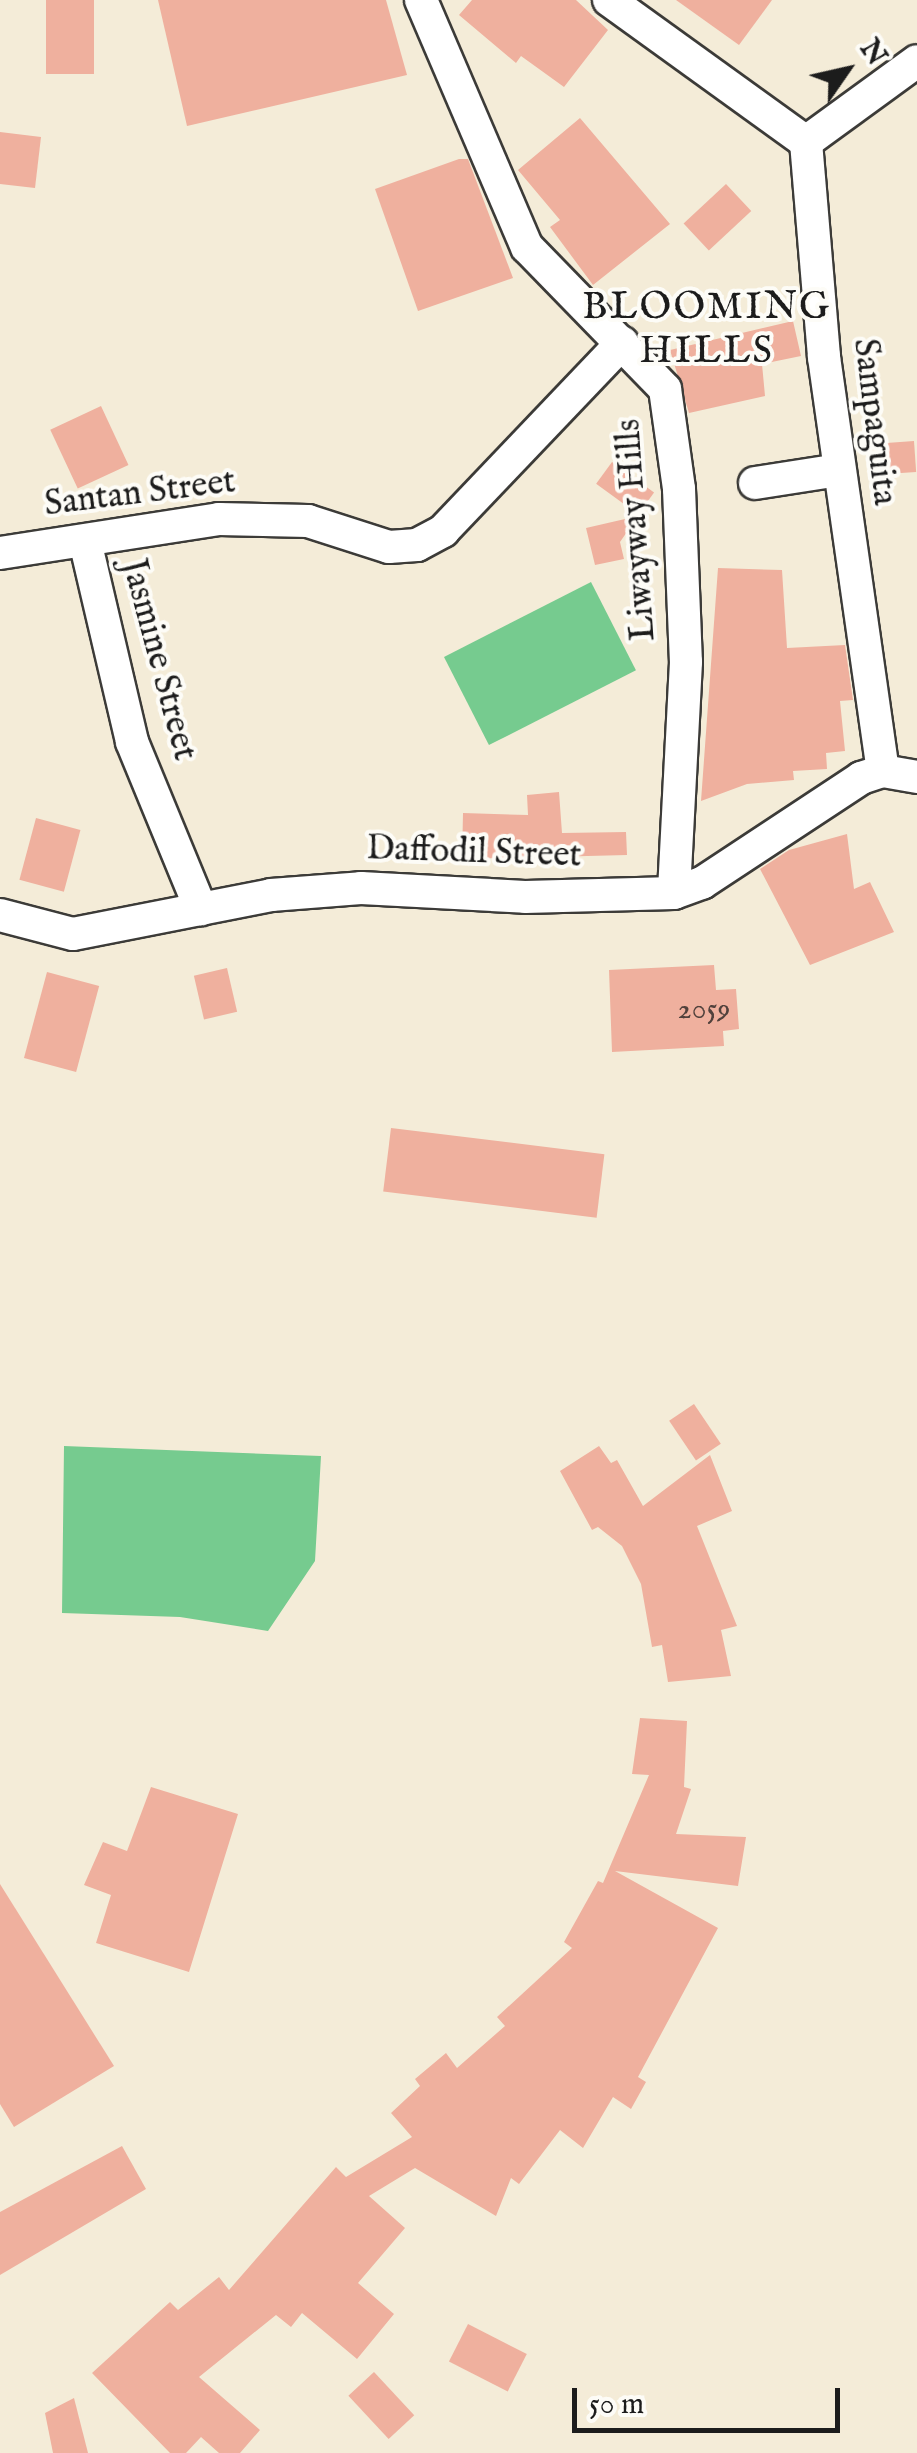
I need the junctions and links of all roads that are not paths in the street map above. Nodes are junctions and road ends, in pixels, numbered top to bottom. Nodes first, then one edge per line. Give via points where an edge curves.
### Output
1 (421, 0) edge
2 (609, 0) edge
3 (917, 61) edge
4 (806, 142) junction
5 (622, 344) junction
6 (839, 470) junction
7 (756, 483) dead end
8 (85, 541) junction
9 (0, 553) edge
10 (883, 771) junction
11 (917, 777) edge
12 (674, 893) junction
13 (200, 910) junction
14 (0, 915) edge

1 - 5 street, Liwayway Hills via 528,246
2 - 4 street
3 - 4 street
4 - 6 street, Sampaguita
5 - 8 street, Santan Street via 443,532 417,545 389,547 308,521 218,519
5 - 12 street, Liwayway Hills via 666,388 674,431 686,662
6 - 7 street
6 - 10 street, Sampaguita
8 - 9 street, Santan Street
8 - 13 street, Jasmine Street via 132,742
10 - 11 street
10 - 12 street, Daffodil Street via 861,778 702,882
12 - 13 street, Daffodil Street via 526,897 360,888 272,895
13 - 14 street, Daffodil Street via 73,934

